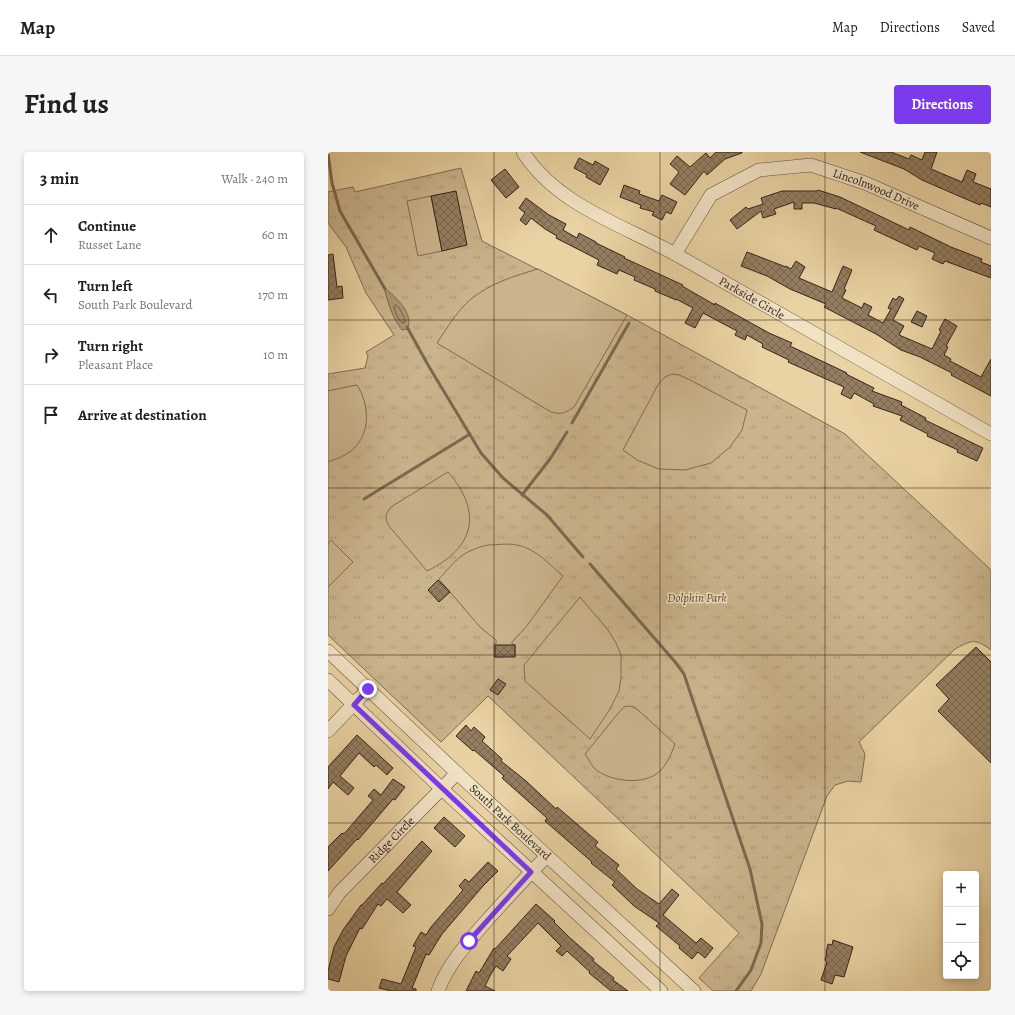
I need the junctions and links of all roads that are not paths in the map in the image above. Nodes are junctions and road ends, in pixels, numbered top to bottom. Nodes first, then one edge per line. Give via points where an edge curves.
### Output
1 (523, 152) edge
2 (991, 238) edge
3 (675, 254) junction
4 (991, 434) edge
5 (328, 651) edge
6 (328, 680) edge
7 (368, 689) junction
8 (354, 705) junction
9 (328, 731) edge
10 (457, 773) junction
11 (442, 789) junction
12 (547, 856) junction
13 (531, 872) junction
14 (328, 909) edge
15 (438, 991) edge
16 (661, 991) edge
17 (694, 991) edge

1 - 3 street, Parkside Circle via 541,175 570,198 588,210
2 - 3 street, Lincolnwood Drive via 865,183 811,165 759,170 711,195
3 - 4 street, Parkside Circle
5 - 7 street, South Park Boulevard
6 - 8 street, South Park Boulevard
7 - 8 street
7 - 10 street, South Park Boulevard
8 - 9 street
8 - 11 street, South Park Boulevard
10 - 11 street, Ridge Circle
10 - 12 street, South Park Boulevard
11 - 13 street, South Park Boulevard
11 - 14 street, Ridge Circle via 339,893
12 - 13 street
12 - 17 street, South Park Boulevard
13 - 15 street via 469,941 450,967
13 - 16 street, South Park Boulevard

